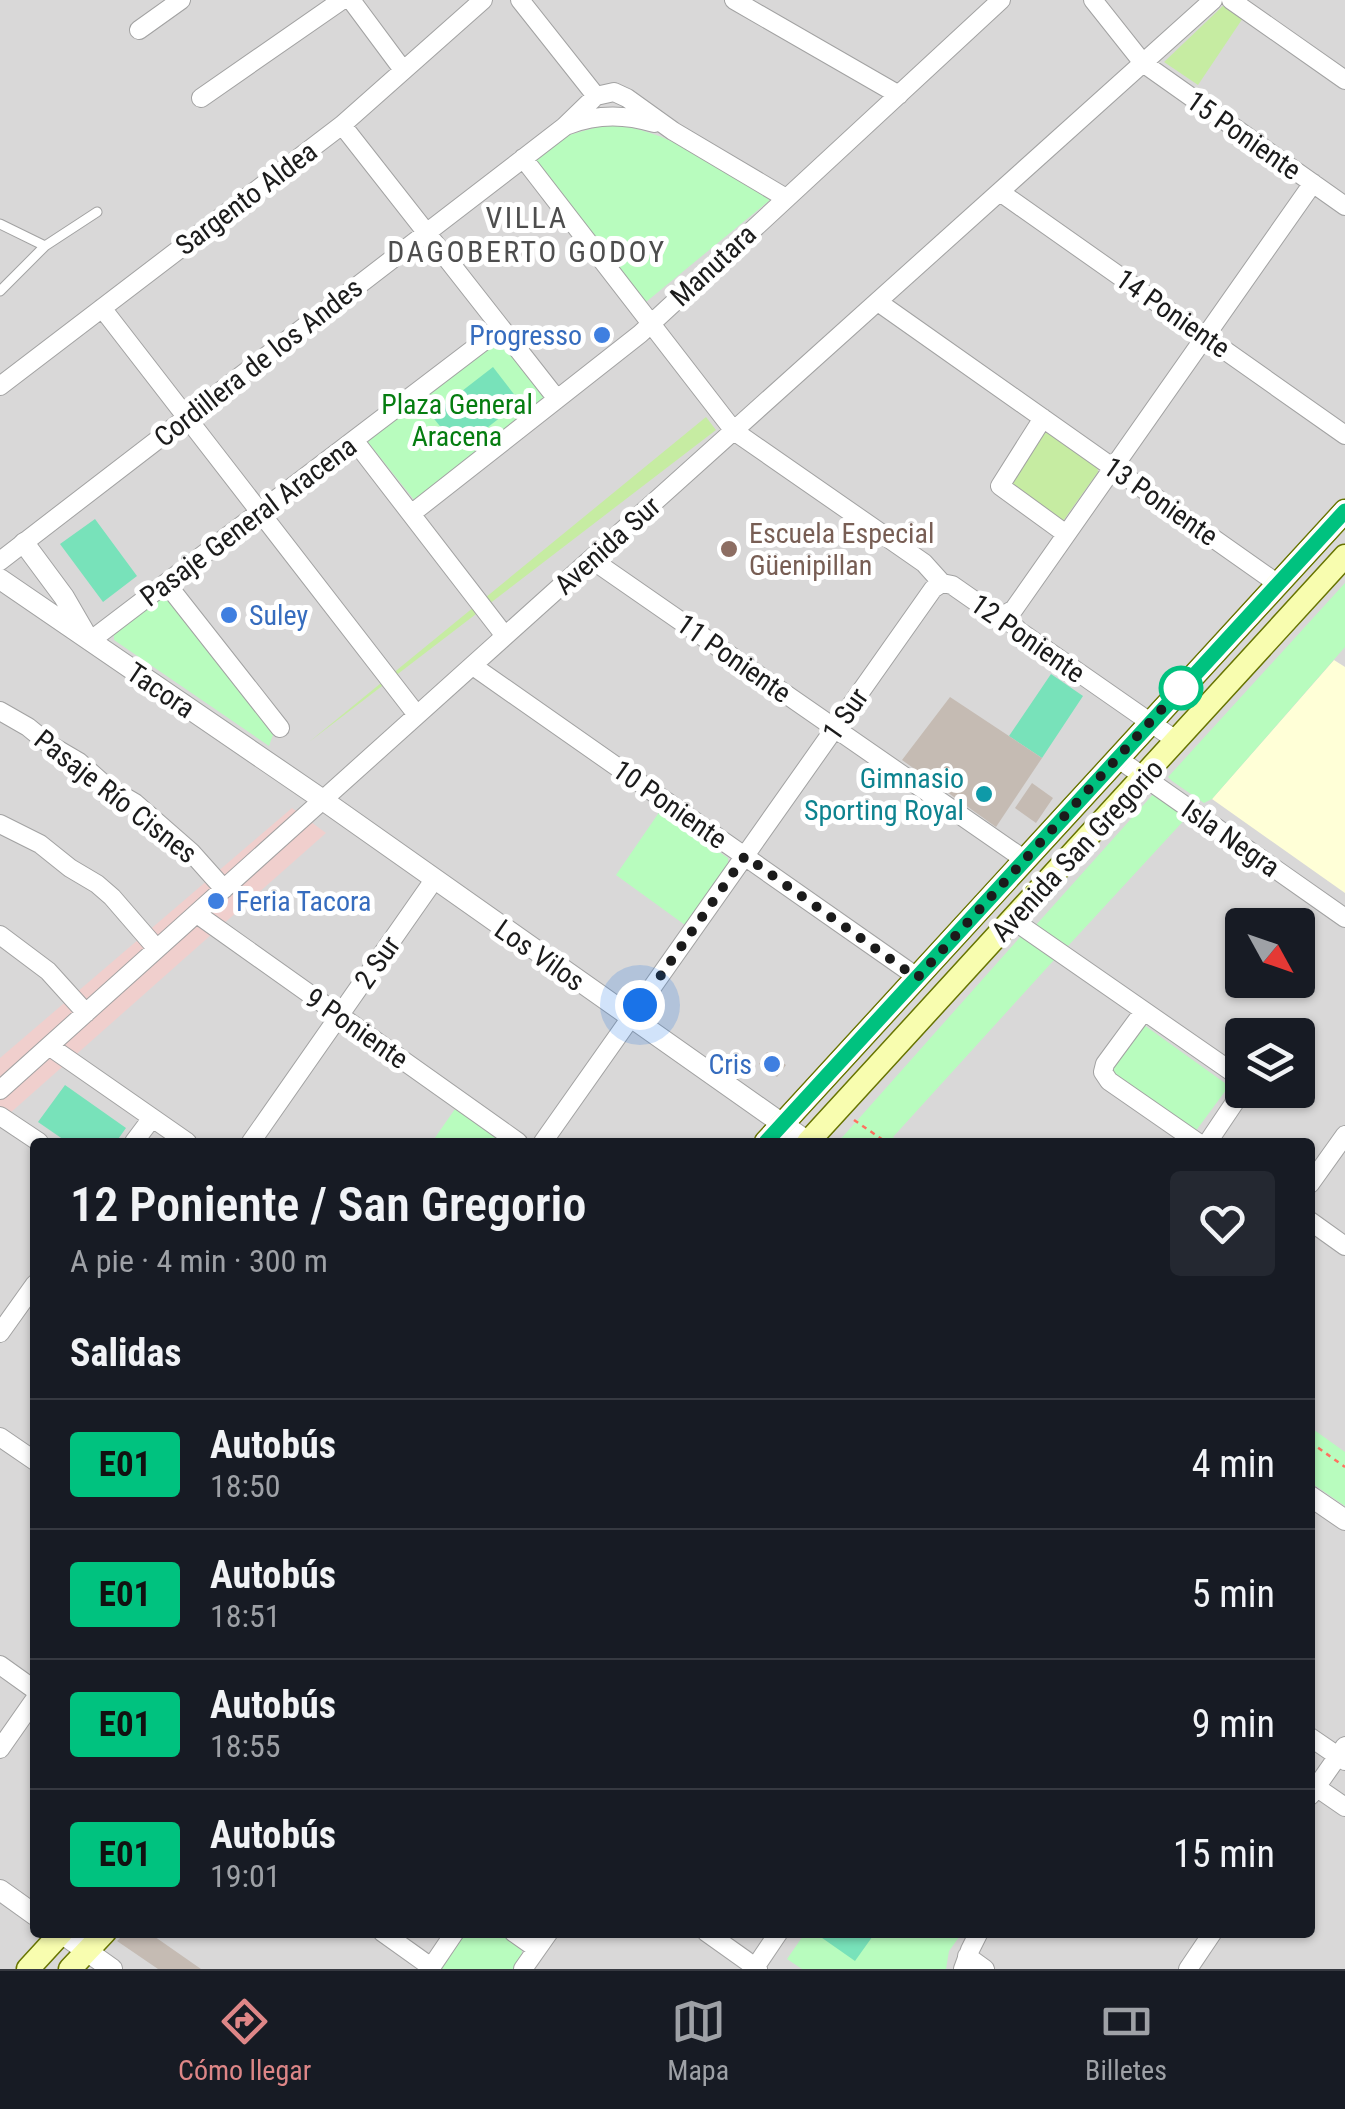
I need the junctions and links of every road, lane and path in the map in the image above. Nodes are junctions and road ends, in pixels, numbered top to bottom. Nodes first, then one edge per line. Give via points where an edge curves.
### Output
1 (181, 0) edge
2 (342, 0) edge
3 (351, 0) edge
4 (483, 0) edge
5 (520, 0) edge
6 (734, 0) edge
7 (1002, 0) edge
8 (1094, 0) edge
9 (1213, 0) edge
10 (1231, 0) edge
11 (139, 30) dead end
12 (1143, 63) junction
13 (402, 70) junction
14 (1345, 80) edge
15 (899, 94) junction
16 (596, 96) junction
17 (200, 98) dead end
18 (342, 125) junction
19 (564, 127) junction
20 (673, 131) junction
21 (523, 158) junction
22 (1312, 183) junction
23 (1000, 192) junction
24 (786, 198) junction
25 (1345, 206) edge
26 (97, 212) dead end
27 (0, 224) edge
28 (426, 232) junction
29 (45, 246) junction
30 (0, 292) edge
31 (878, 302) junction
32 (102, 308) junction
33 (651, 323) junction
34 (501, 328) junction
35 (1205, 336) junction
36 (0, 386) edge
37 (557, 400) junction
38 (187, 417) junction
39 (1044, 418) junction
40 (734, 431) junction
41 (1345, 435) edge
42 (354, 440) junction
43 (1113, 468) junction
44 (1345, 511) edge
45 (260, 512) junction
46 (411, 514) junction
47 (1066, 534) junction
48 (24, 543) junction
49 (1345, 556) edge
50 (591, 559) junction
51 (0, 562) edge
52 (0, 579) edge
53 (166, 583) junction
54 (942, 583) junction
55 (1278, 584) junction
56 (1004, 616) junction
57 (505, 636) junction
58 (90, 641) junction
59 (472, 666) junction
60 (0, 712) edge
61 (418, 715) junction
62 (1150, 722) junction
63 (280, 728) dead end
64 (835, 728) junction
65 (1177, 741) junction
66 (1118, 758) junction
67 (1144, 777) junction
68 (322, 800) junction
69 (0, 824) edge
70 (745, 856) junction
71 (1025, 860) junction
72 (434, 880) junction
73 (224, 890) junction
74 (197, 914) junction
75 (1345, 918) edge
76 (1014, 920) junction
77 (0, 935) edge
78 (157, 949) junction
79 (917, 978) junction
80 (1144, 1011) junction
81 (86, 1013) junction
82 (340, 1016) junction
83 (631, 1018) junction
84 (49, 1046) junction
85 (1225, 1067) edge
86 (4, 1078) edge
87 (1233, 1108) edge
88 (0, 1116) edge
89 (152, 1118) junction
90 (850, 1118) dead end
91 (782, 1124) junction
92 (1345, 1134) edge
93 (33, 1138) edge
94 (137, 1138) edge
95 (181, 1138) edge
96 (254, 1138) edge
97 (512, 1138) edge
98 (546, 1138) edge
99 (770, 1138) edge
100 (802, 1138) edge
101 (812, 1138) edge
102 (880, 1138) edge
103 (1192, 1138) edge
104 (1211, 1138) edge
105 (1315, 1177) edge
106 (1315, 1225) edge
107 (1345, 1246) edge
108 (30, 1291) edge
109 (0, 1333) edge
110 (0, 1437) edge
111 (1315, 1446) edge
112 (30, 1458) edge
113 (1345, 1467) edge
114 (1315, 1499) edge
115 (1345, 1520) edge
116 (0, 1665) edge
117 (30, 1686) edge
118 (30, 1706) edge
119 (1315, 1740) edge
120 (0, 1749) edge
121 (1343, 1755) edge
122 (1315, 1789) edge
123 (1315, 1792) edge
124 (1345, 1808) edge
125 (0, 1890) edge
126 (30, 1911) edge
127 (56, 1938) edge
128 (68, 1938) edge
129 (100, 1938) edge
130 (390, 1938) edge
131 (451, 1938) edge
132 (521, 1938) edge
133 (545, 1938) edge
134 (714, 1938) edge
135 (776, 1938) edge
136 (976, 1938) edge
137 (1210, 1938) edge
138 (537, 1950) junction
139 (87, 1952) junction
140 (965, 1963) edge
141 (430, 1968) edge
142 (756, 1968) edge
143 (28, 1969) edge
144 (70, 1969) edge
145 (112, 1969) edge
146 (523, 1969) edge
147 (985, 1969) edge
148 (1188, 1969) edge

1 - 11 street
2 - 17 street
3 - 13 street
4 - 13 street, Sargento Aldea
5 - 16 street
6 - 15 street
7 - 15 street, Manutara
8 - 12 street, 15 Poniente
9 - 12 street, Avenida Sur
10 - 14 street
12 - 22 street, 15 Poniente
12 - 23 street, Avenida Sur
13 - 18 street, Sargento Aldea
15 - 24 street, Manutara
16 - 19 street, Cordillera de los Andes
16 - 20 street via 621,94
18 - 28 street
18 - 32 street, Sargento Aldea
19 - 20 street, Cordillera de los Andes via 605,116
19 - 21 street, Cordillera de los Andes
20 - 24 street
21 - 28 street, Cordillera de los Andes
21 - 33 street, 12 Poniente
22 - 25 street, 15 Poniente
22 - 35 street
23 - 31 street, Avenida Sur
23 - 35 street, 14 Poniente
24 - 33 street, Manutara
26 - 29 lane
27 - 29 lane
28 - 34 street
28 - 38 street, Cordillera de los Andes
29 - 30 lane
31 - 39 street, 13 Poniente
31 - 40 street, Avenida Sur
32 - 36 street, Sargento Aldea
32 - 38 street
33 - 37 street, Manutara
33 - 40 street, 12 Poniente
34 - 37 street
34 - 42 street, Pasaje General Aracena
35 - 41 street, 14 Poniente
35 - 43 street
37 - 46 street, Manutara
38 - 45 street
38 - 48 street, Cordillera de los Andes
39 - 43 street, 13 Poniente
39 - 47 street via 1000,486
40 - 50 street, Avenida Sur
40 - 54 street, 12 Poniente via 924,562
42 - 45 street, Pasaje General Aracena
42 - 46 street
43 - 47 street
43 - 55 street, 13 Poniente
44 - 55 main road, Avenida San Gregorio
45 - 53 street, Pasaje General Aracena
45 - 61 street
46 - 57 street
47 - 56 street
48 - 51 street, Cordillera de los Andes
48 - 58 street
49 - 65 main road, Avenida San Gregorio
50 - 57 street, Avenida Sur
50 - 64 street, 11 Poniente
52 - 58 street, Tacora
53 - 58 street, Pasaje General Aracena
53 - 63 street
54 - 56 street, 12 Poniente
54 - 64 street, 1 Sur
55 - 62 main road, Avenida San Gregorio
56 - 62 street, 12 Poniente
57 - 59 street, Avenida Sur
58 - 68 street, Tacora
59 - 61 street, Avenida Sur
59 - 70 street, 10 Poniente
60 - 73 street, Pasaje Río Cisnes via 135,804
61 - 68 street, Avenida Sur
62 - 65 street, 12 Poniente
62 - 66 main road, Avenida San Gregorio
64 - 70 street, 1 Sur
64 - 71 street, 11 Poniente
65 - 67 main road, Avenida San Gregorio
66 - 67 street, Isla Negra
66 - 71 main road, Avenida San Gregorio
67 - 75 street, Isla Negra
67 - 76 main road, Avenida San Gregorio
68 - 72 street, Los Vilos
68 - 73 street, Avenida Sur
69 - 78 street via 97,884
70 - 79 street, 10 Poniente
70 - 83 street, 1 Sur
71 - 79 main road, Avenida San Gregorio
72 - 82 street, 2 Sur
72 - 83 street, Los Vilos
73 - 74 street, Avenida Sur
74 - 78 street, Avenida Sur
74 - 82 street, 9 Poniente
76 - 80 street
76 - 101 main road, Avenida San Gregorio
77 - 81 street via 48,971
78 - 81 street, Avenida Sur
79 - 91 main road, Avenida San Gregorio
80 - 85 street
80 - 103 street via 1103,1072
81 - 84 street, Avenida Sur
82 - 96 street, 2 Sur
82 - 97 street, 9 Poniente
83 - 91 street, Los Vilos
83 - 98 street, 1 Sur
84 - 86 street, Avenida Sur
84 - 89 street
87 - 104 street
88 - 93 street
89 - 94 street
89 - 95 street
90 - 102 path
91 - 99 main road, Avenida San Gregorio
91 - 100 street, Los Vilos
92 - 105 street
106 - 107 street
108 - 109 street
110 - 112 street
111 - 113 path
114 - 115 street
116 - 117 street
118 - 120 street
119 - 121 street
121 - 122 street
123 - 124 street
125 - 126 street
127 - 143 main road
128 - 139 street
129 - 139 main road
130 - 141 street
131 - 141 street
132 - 138 street
133 - 138 street
134 - 142 street
135 - 142 street
136 - 140 street
137 - 148 street
138 - 146 street
139 - 144 main road
139 - 145 street
140 - 147 street

